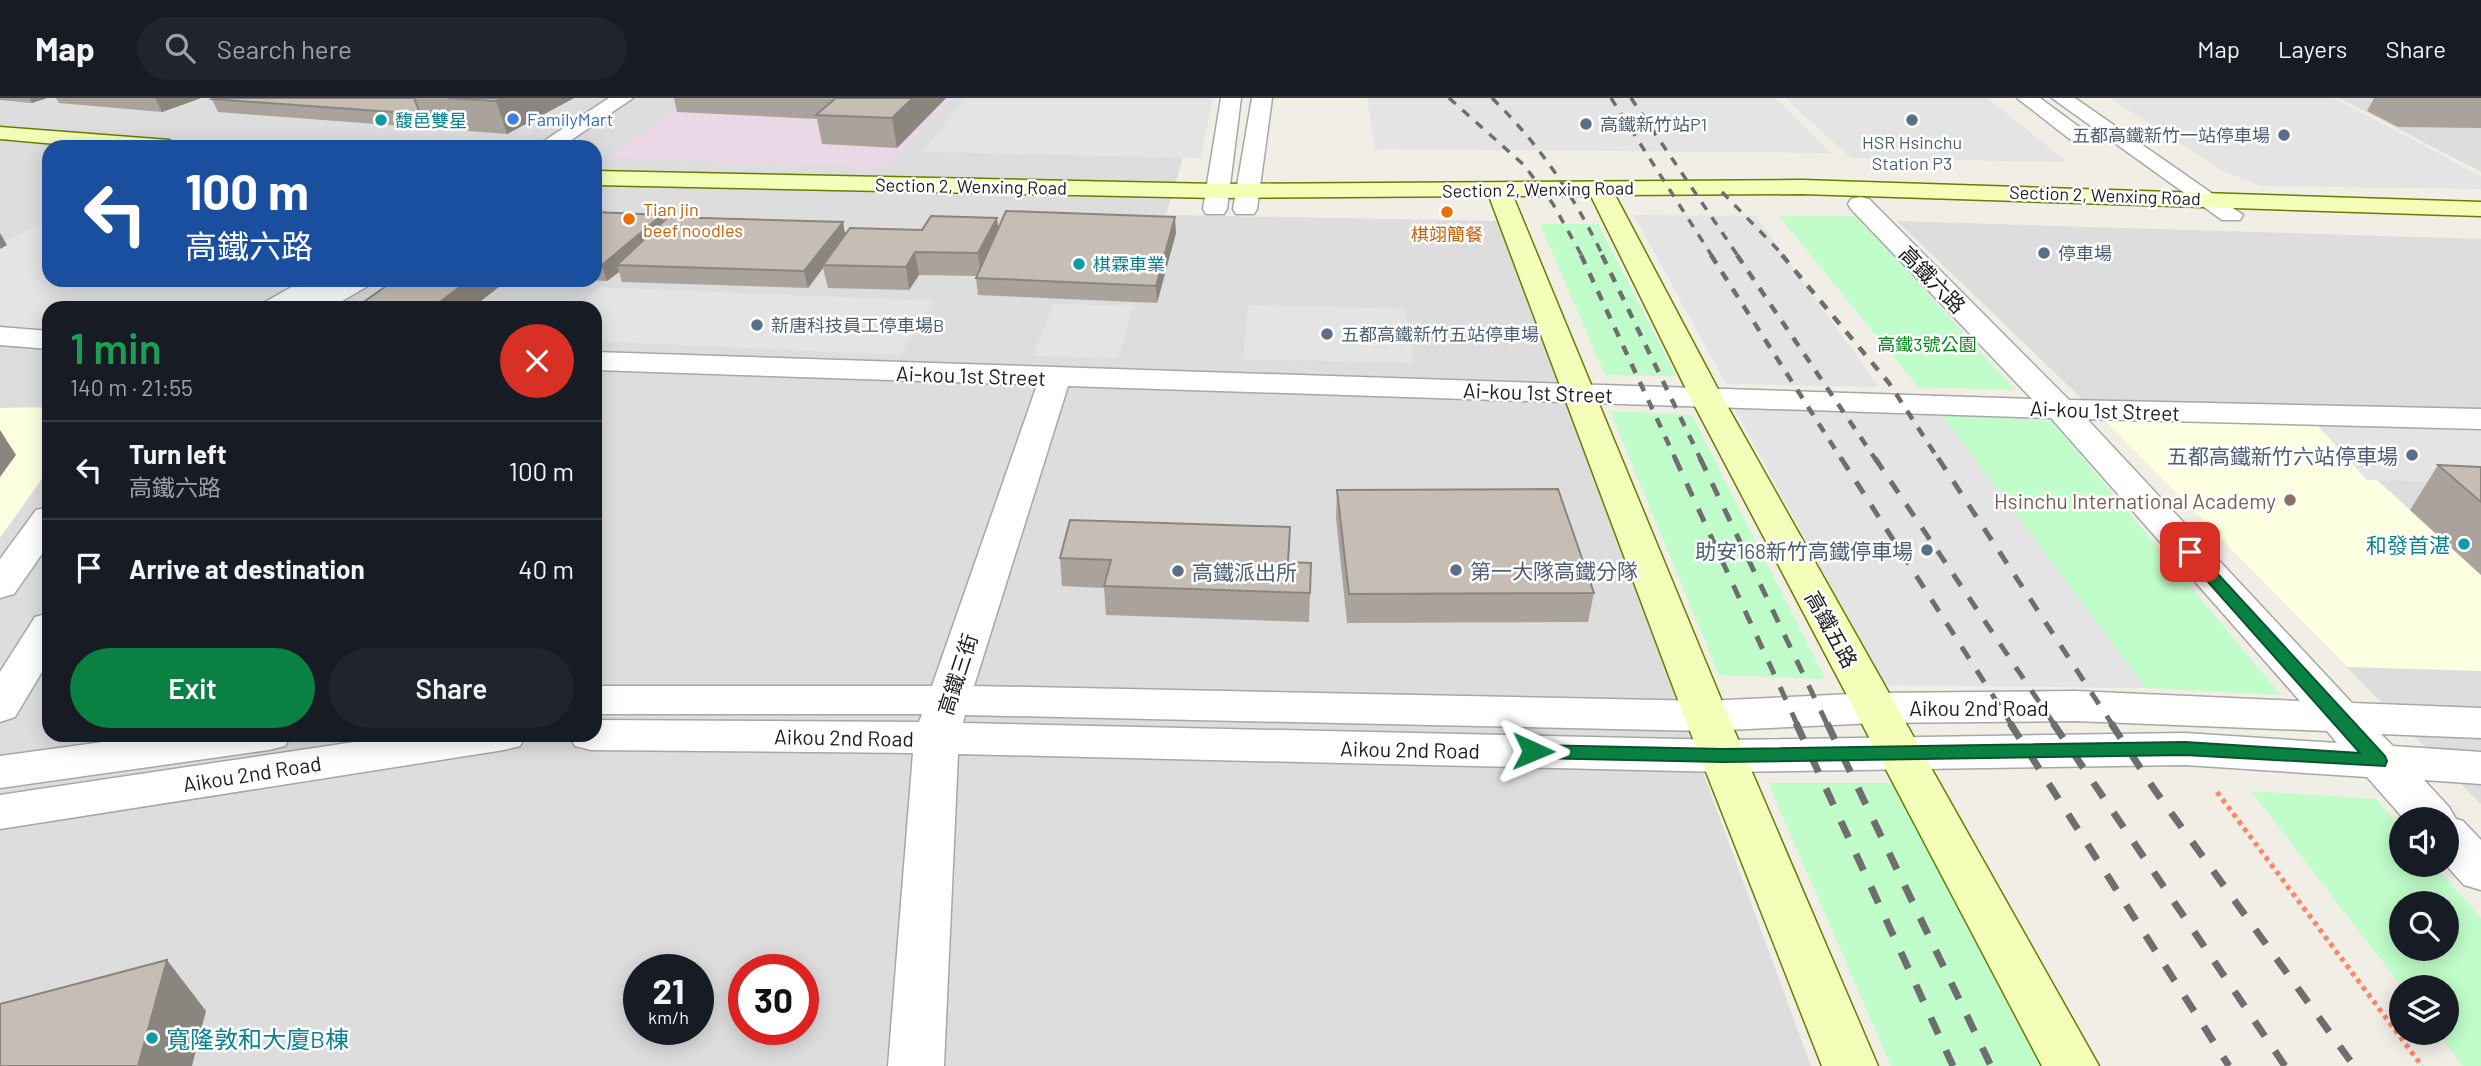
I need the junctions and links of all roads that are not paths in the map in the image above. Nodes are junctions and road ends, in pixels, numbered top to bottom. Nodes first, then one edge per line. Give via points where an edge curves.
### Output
1 (623, 98) edge
2 (649, 98) edge
3 (1231, 98) edge
4 (1262, 98) edge
5 (2027, 98) edge
6 (2063, 98) edge
7 (0, 133) edge
8 (84, 140) edge
9 (557, 140) edge
10 (585, 140) edge
11 (602, 178) edge
12 (2163, 196) junction
13 (602, 197) edge
14 (1503, 198) junction
15 (1604, 198) junction
16 (2207, 198) junction
17 (1216, 200) junction
18 (1247, 200) junction
19 (1860, 204) junction
20 (2481, 209) edge
21 (2186, 214) junction
22 (2231, 215) junction
23 (2481, 226) edge
24 (312, 287) edge
25 (346, 287) edge
26 (287, 301) edge
27 (322, 301) edge
28 (0, 336) edge
29 (42, 339) edge
30 (602, 361) edge
31 (1055, 378) junction
32 (1581, 393) junction
33 (1705, 395) junction
34 (2060, 409) junction
35 (2481, 419) edge
36 (42, 528) edge
37 (0, 586) edge
38 (42, 638) edge
39 (602, 700) edge
40 (0, 707) edge
41 (1875, 708) junction
42 (2157, 709) junction
43 (2339, 715) junction
44 (1706, 716) junction
45 (942, 719) junction
46 (2481, 723) edge
47 (602, 734) edge
48 (219, 742) edge
49 (459, 742) edge
50 (2185, 749) junction
51 (1900, 753) junction
52 (1723, 756) junction
53 (2378, 761) junction
54 (2481, 768) edge
55 (0, 772) edge
56 (2421, 807) edge
57 (0, 812) edge
58 (2459, 848) edge
59 (2481, 871) edge
60 (916, 1066) edge
61 (1850, 1066) edge
62 (2071, 1066) edge

1 - 9 street
2 - 10 street
3 - 17 street
4 - 18 street
5 - 12 street
6 - 16 street
7 - 8 street
11 - 17 street, Section 2, Wenxing Road
12 - 15 street, Section 2, Wenxing Road via 1802,187
12 - 16 street, Section 2, Wenxing Road
12 - 21 street
13 - 17 street, Section 2, Wenxing Road
14 - 15 street, Section 2, Wenxing Road
14 - 18 street, Section 2, Wenxing Road
14 - 32 street
15 - 19 street, Section 2, Wenxing Road
15 - 33 street, 高鐵五路
16 - 20 street, Section 2, Wenxing Road
16 - 22 street
17 - 18 street, Section 2, Wenxing Road
19 - 21 street, Section 2, Wenxing Road
19 - 34 street, 高鐵六路
21 - 22 street, Section 2, Wenxing Road
22 - 23 street, Section 2, Wenxing Road
24 - 26 street
25 - 27 street
28 - 29 street
30 - 31 street, Ai-kou 1st Street
31 - 32 street, Ai-kou 1st Street
31 - 45 street, 高鐵三街
32 - 33 street, Ai-kou 1st Street
32 - 44 street
33 - 34 street, Ai-kou 1st Street
33 - 41 street, 高鐵五路
34 - 35 street, Ai-kou 1st Street
34 - 43 street, 高鐵六路
36 - 37 street
38 - 40 street
39 - 45 street, Aikou 2nd Road
41 - 42 street, Aikou 2nd Road
41 - 44 street, Aikou 2nd Road
41 - 51 street, 高鐵五路
42 - 43 street, Aikou 2nd Road
42 - 50 street
43 - 46 street, Aikou 2nd Road
43 - 53 street, 高鐵六路
44 - 45 street, Aikou 2nd Road
44 - 52 street
45 - 47 street, Aikou 2nd Road
45 - 52 street, Aikou 2nd Road
45 - 60 street, 高鐵三街
48 - 55 street, Aikou 2nd Road
49 - 57 street, Aikou 2nd Road
50 - 51 street, Aikou 2nd Road
50 - 53 street, Aikou 2nd Road
51 - 52 street, Aikou 2nd Road
51 - 62 street, 高鐵五路
52 - 61 street
53 - 54 street, Aikou 2nd Road
53 - 56 street, 高鐵六路
58 - 59 street

